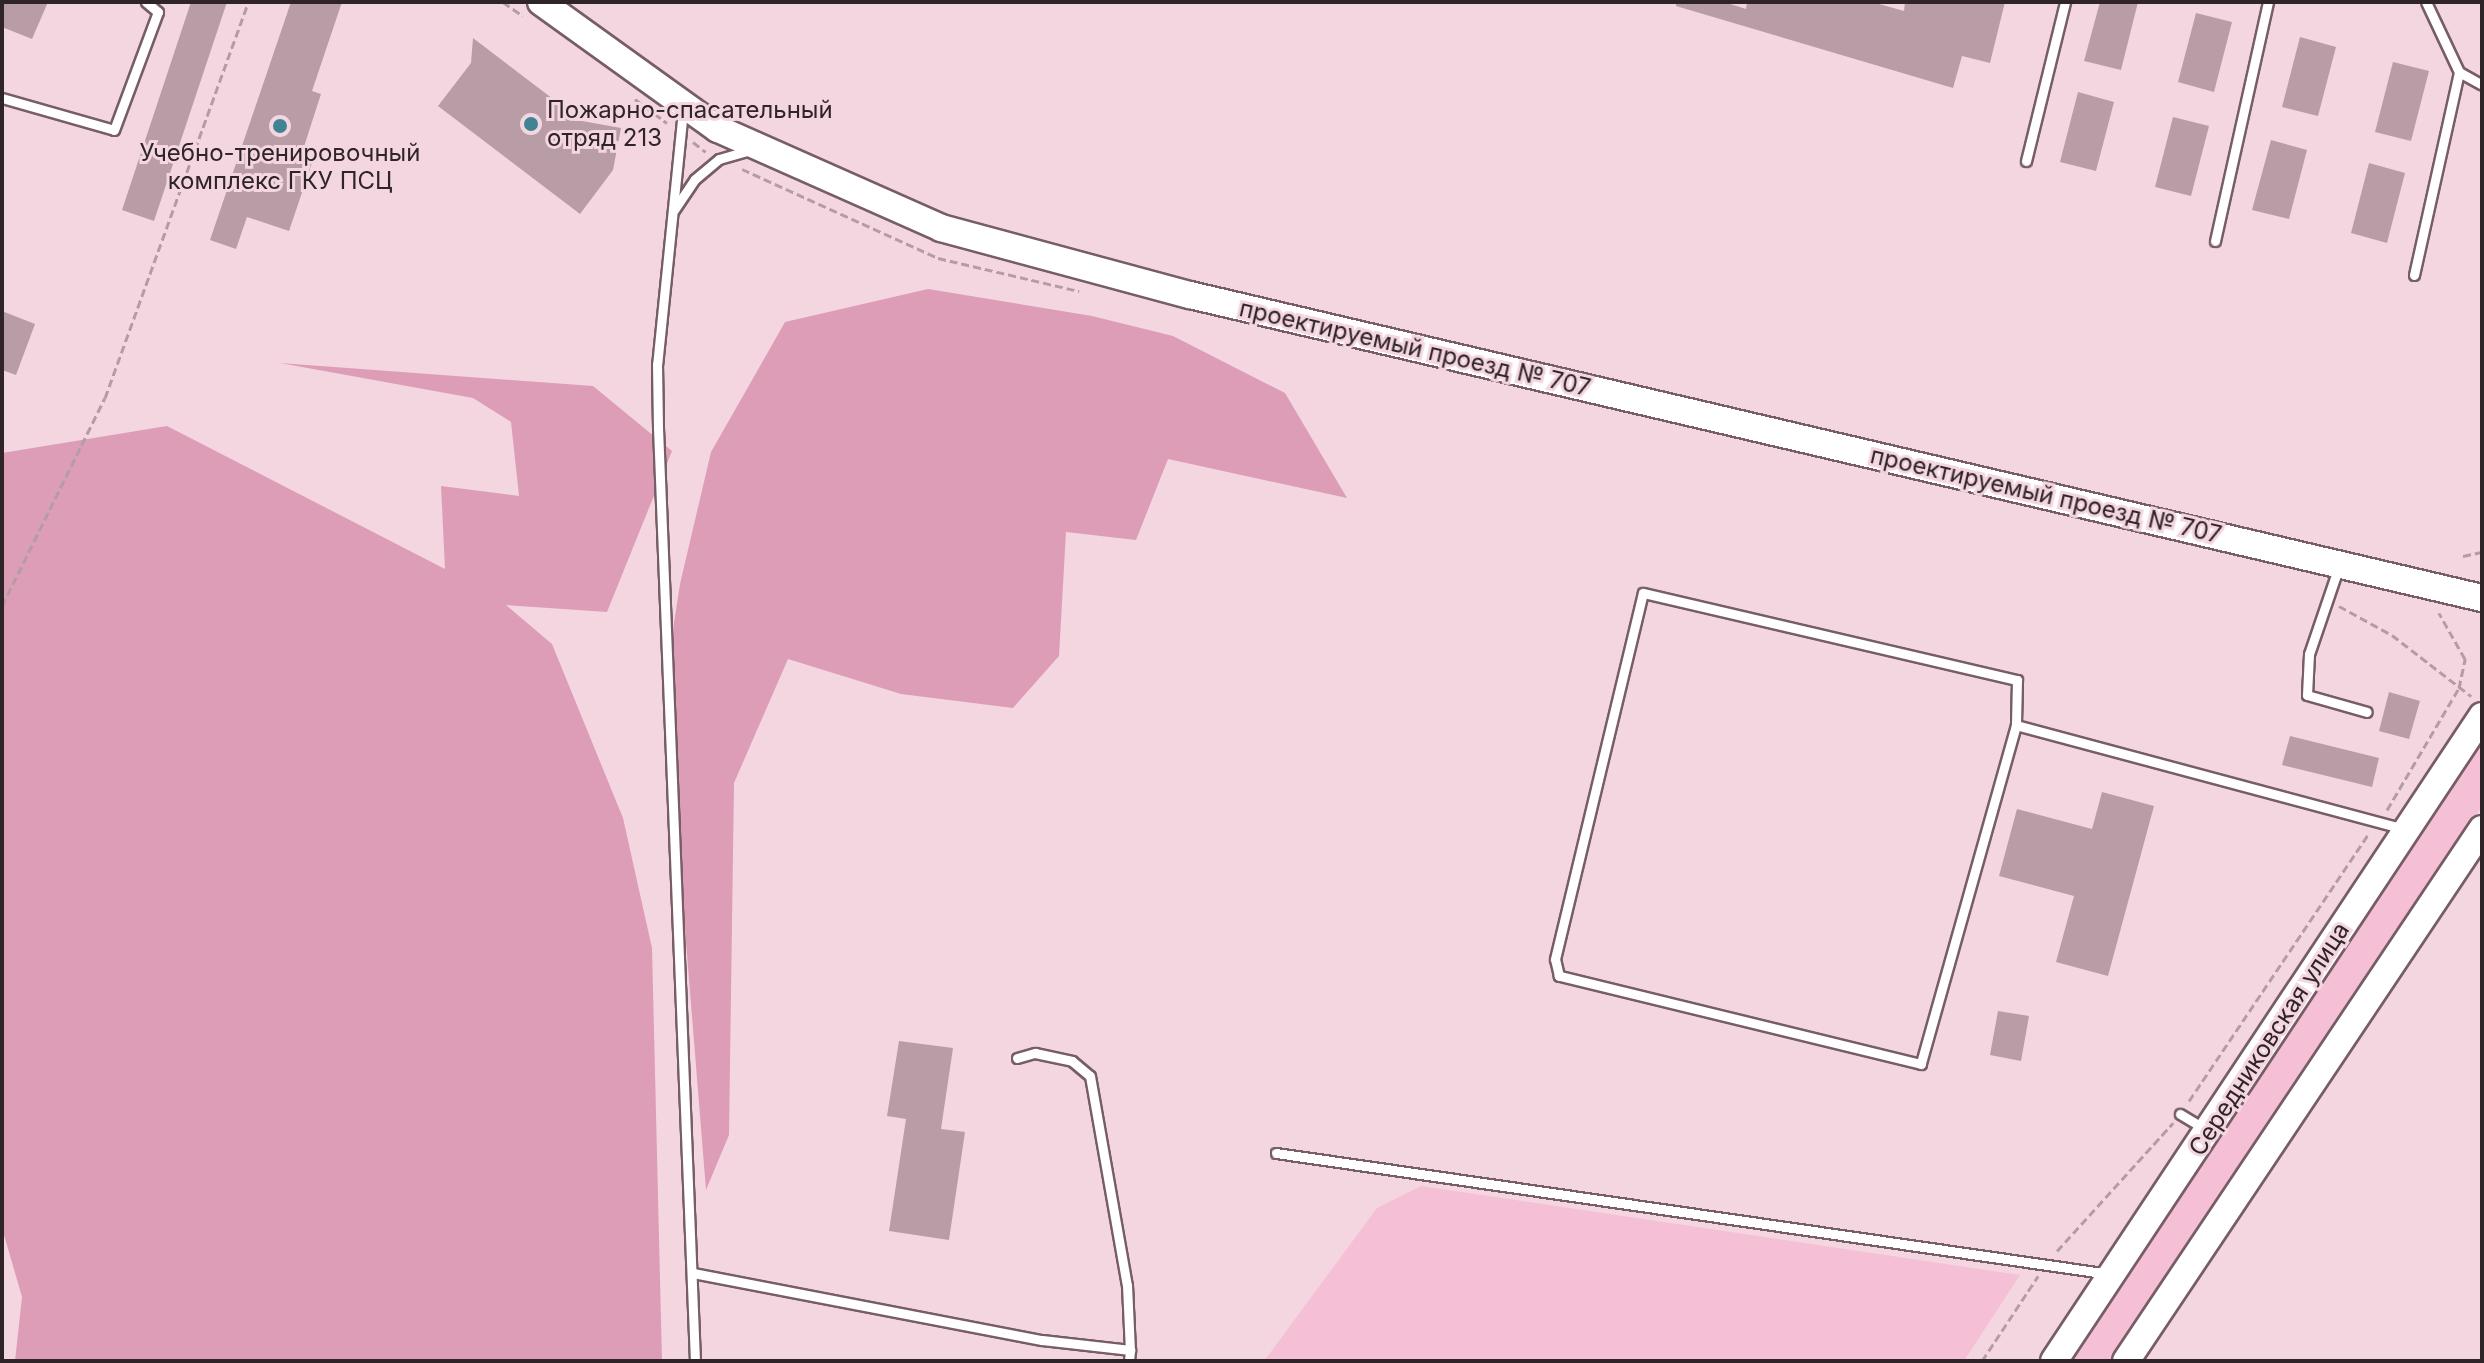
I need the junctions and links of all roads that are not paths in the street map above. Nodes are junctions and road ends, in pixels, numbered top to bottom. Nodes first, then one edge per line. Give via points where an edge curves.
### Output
1 (146, 2) edge
2 (541, 2) edge
3 (2065, 2) edge
4 (2268, 2) edge
5 (2426, 2) edge
6 (2459, 72) junction
7 (2482, 85) edge
8 (2, 98) edge
9 (683, 104) junction
10 (760, 147) junction
11 (2026, 161) dead end
12 (673, 212) junction
13 (2215, 241) dead end
14 (2414, 275) dead end
15 (2340, 563) junction
16 (2482, 598) edge
17 (2479, 708) edge
18 (2367, 712) dead end
19 (2016, 725) junction
20 (2407, 829) junction
21 (2482, 829) edge
22 (1017, 1058) dead end
23 (2180, 1114) road end
24 (2208, 1131) junction
25 (1276, 1153) dead end
26 (693, 1273) junction
27 (2112, 1275) junction
28 (1129, 1356) edge
29 (695, 1361) edge
30 (2054, 1361) edge
31 (2126, 1361) edge

1 - 8 lane via 158,12 114,130
2 - 9 street, проектируемый проезд № 707
3 - 11 lane
4 - 13 lane
5 - 6 lane
6 - 7 lane
6 - 14 lane
9 - 10 street, проектируемый проезд № 707 via 718,129
9 - 12 lane
10 - 12 lane via 719,159 695,179
10 - 15 street, проектируемый проезд № 707 via 941,228 1190,295
12 - 26 lane via 657,364 658,428
15 - 16 street
15 - 18 lane via 2309,654 2307,695
17 - 20 street, Середниковская улица
19 - 19 lane via 2017,680 1643,593 1555,959 1559,976 1921,1064
19 - 20 lane
20 - 24 street, Середниковская улица
21 - 31 street
22 - 28 lane via 1035,1053 1072,1061 1090,1076 1122,1255
23 - 24 lane
24 - 27 street, Середниковская улица
25 - 27 lane
26 - 28 lane
26 - 29 lane
27 - 30 street, Середниковская улица

